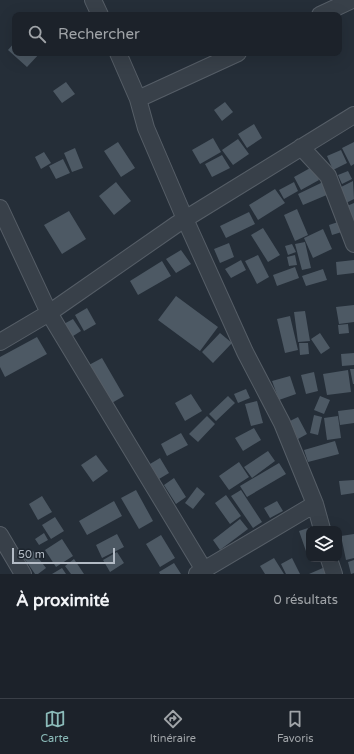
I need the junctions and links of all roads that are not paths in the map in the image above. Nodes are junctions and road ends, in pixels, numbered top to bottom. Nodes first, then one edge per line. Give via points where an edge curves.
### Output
1 (93, 0) edge
2 (352, 0) edge
3 (99, 12) edge
4 (326, 12) edge
5 (119, 56) edge
6 (231, 56) edge
7 (138, 99) junction
8 (354, 115) edge
9 (301, 147) junction
10 (0, 208) edge
11 (354, 244) edge
12 (50, 313) junction
13 (0, 342) edge
14 (315, 504) junction
15 (321, 526) edge
16 (0, 535) edge
17 (330, 562) edge
18 (200, 572) edge
19 (23, 574) edge
20 (334, 574) edge

1 - 3 street
2 - 4 street
5 - 7 street
6 - 7 street
7 - 14 street via 146,128 182,212 245,352 282,423
8 - 9 street
9 - 11 street via 328,176
9 - 12 street via 177,224
10 - 12 street
12 - 13 street
12 - 18 street
14 - 15 street
14 - 18 street
16 - 19 street
17 - 20 street

